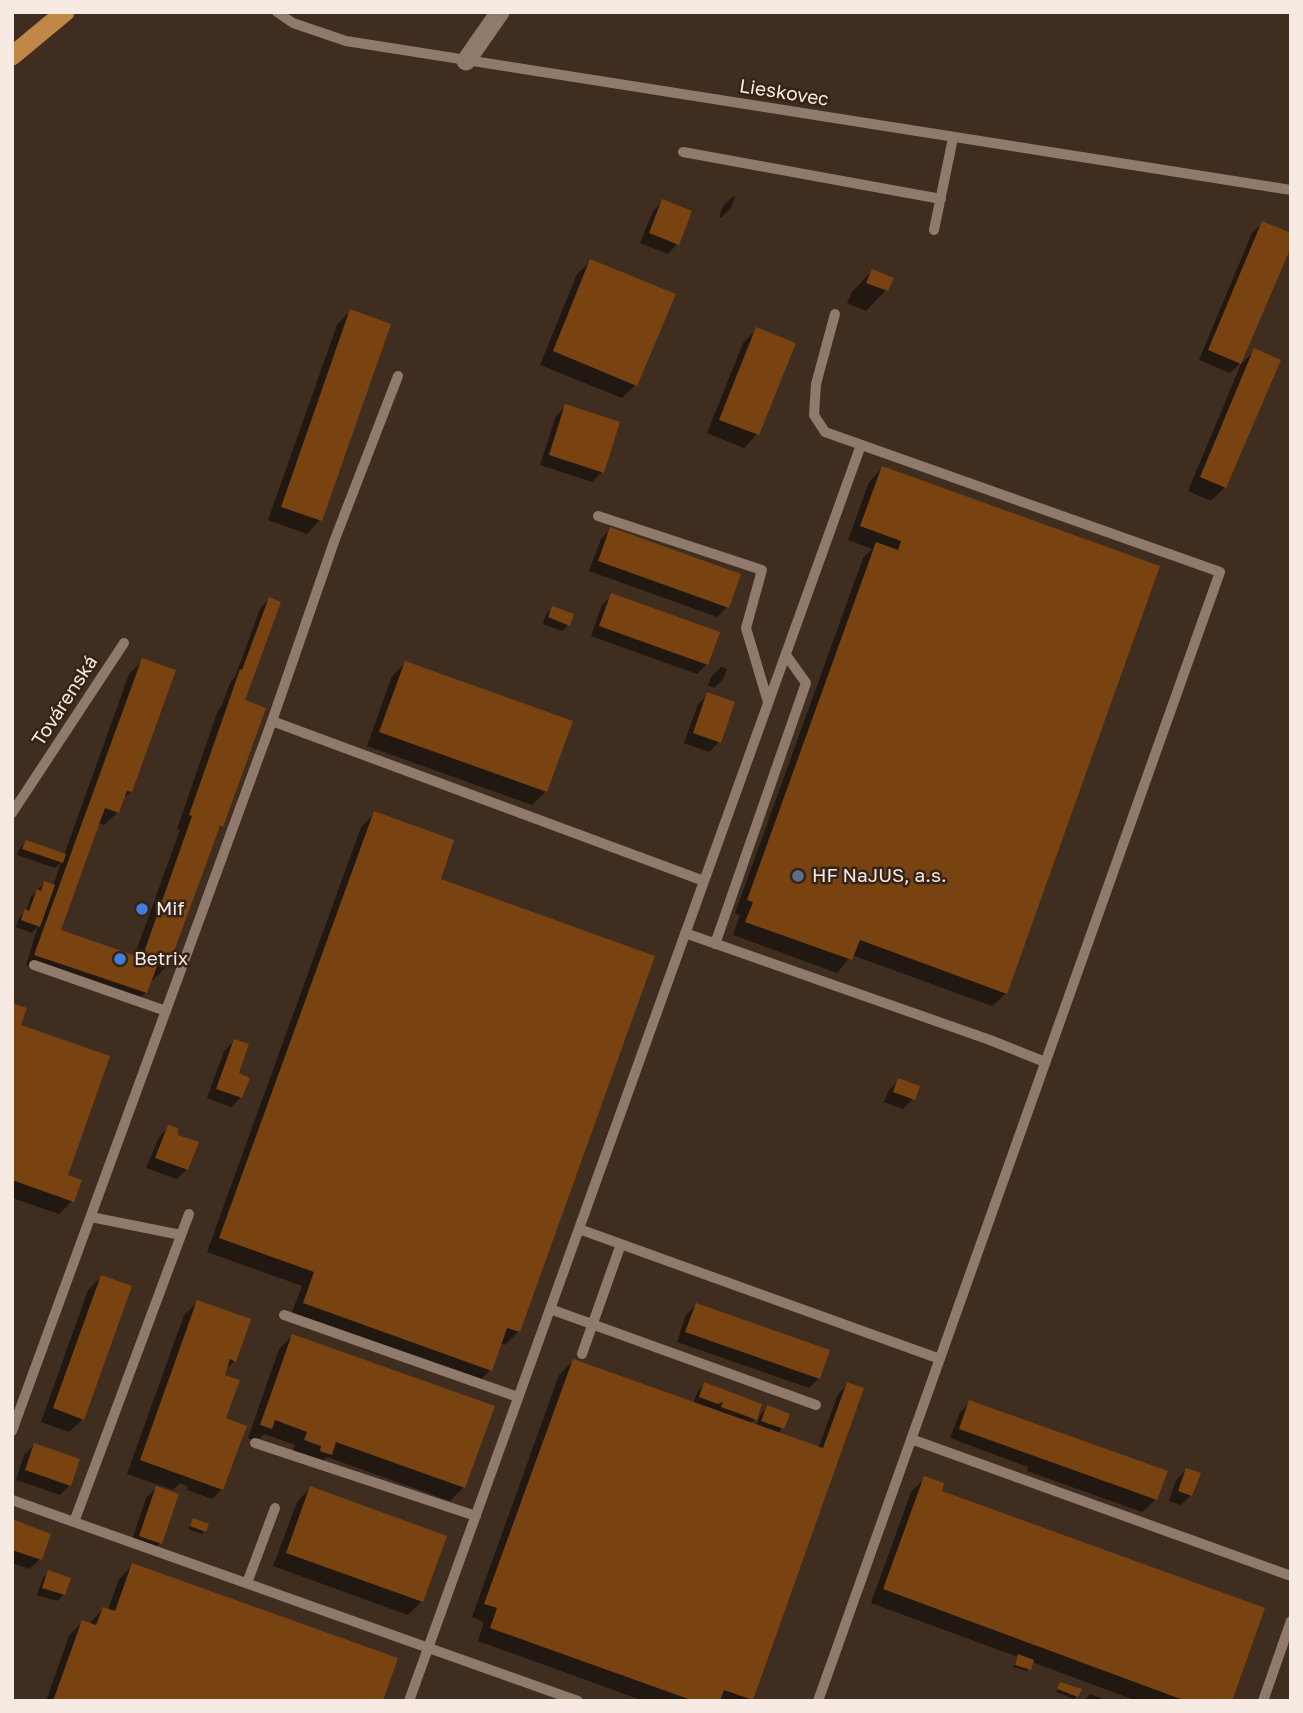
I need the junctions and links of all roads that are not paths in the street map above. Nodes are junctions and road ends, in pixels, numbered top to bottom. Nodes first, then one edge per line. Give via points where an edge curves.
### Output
1 (65, 12) edge
2 (277, 12) edge
3 (500, 12) edge
4 (12, 56) edge
5 (466, 61) junction
6 (953, 138) junction
7 (683, 152) dead end
8 (1291, 190) edge
9 (941, 199) junction
10 (934, 230) dead end
11 (835, 314) dead end
12 (398, 376) dead end
13 (861, 445) junction
14 (598, 516) dead end
15 (124, 643) dead end
16 (786, 655) junction
17 (768, 702) junction
18 (272, 721) junction
19 (12, 813) edge
20 (704, 881) junction
21 (685, 933) junction
22 (715, 944) junction
23 (34, 965) dead end
24 (166, 1012) junction
25 (1045, 1062) junction
26 (189, 1214) dead end
27 (90, 1217) junction
28 (579, 1229) junction
29 (181, 1235) junction
30 (621, 1244) junction
31 (550, 1309) junction
32 (284, 1315) dead end
33 (593, 1324) junction
34 (582, 1354) dead end
35 (940, 1360) junction
36 (518, 1397) junction
37 (816, 1405) dead end
38 (12, 1431) edge
39 (911, 1439) junction
40 (255, 1443) dead end
41 (12, 1500) edge
42 (275, 1508) dead end
43 (476, 1516) junction
44 (75, 1522) junction
45 (1291, 1576) edge
46 (247, 1583) junction
47 (1291, 1621) edge
48 (428, 1647) junction
49 (409, 1701) edge
50 (578, 1701) edge
51 (818, 1701) edge
52 (1263, 1701) edge

1 - 4 main road
2 - 5 lane, Lieskovec via 293,23 345,41
3 - 5 street
5 - 6 lane, Lieskovec
6 - 8 lane, Lieskovec
6 - 9 lane
7 - 9 lane
9 - 10 lane
11 - 13 lane via 816,384 814,415 825,432
12 - 18 lane
13 - 16 lane
13 - 25 lane via 1220,572
14 - 17 lane via 762,570 746,628
15 - 19 lane, Továrenská
16 - 17 lane
16 - 22 lane via 806,683
17 - 20 lane
18 - 20 lane
18 - 24 lane
20 - 21 lane
21 - 22 lane
21 - 28 lane
22 - 25 lane
23 - 24 lane
24 - 27 lane
25 - 35 lane
26 - 29 lane
27 - 29 lane
27 - 38 lane
28 - 30 lane
28 - 31 lane
29 - 44 lane
30 - 33 lane
30 - 35 lane
31 - 33 lane
31 - 36 lane
32 - 36 lane
33 - 34 lane
33 - 37 lane
35 - 39 lane
36 - 43 lane
39 - 45 lane
39 - 51 lane
40 - 43 lane
41 - 44 lane
42 - 46 lane
43 - 48 lane
44 - 46 lane
46 - 48 lane
47 - 52 lane
48 - 49 lane
48 - 50 lane

